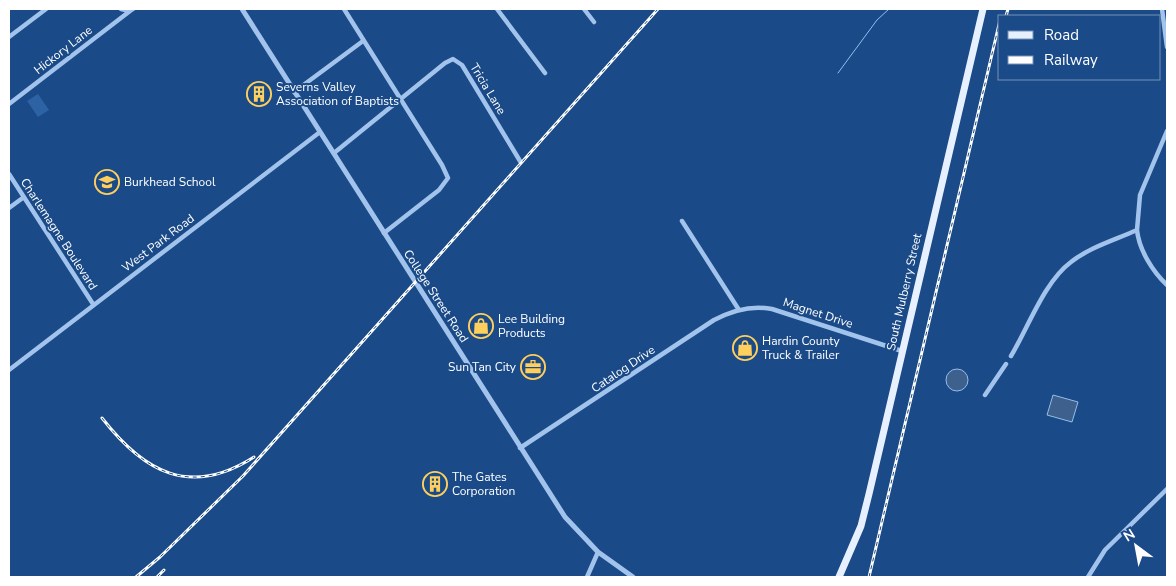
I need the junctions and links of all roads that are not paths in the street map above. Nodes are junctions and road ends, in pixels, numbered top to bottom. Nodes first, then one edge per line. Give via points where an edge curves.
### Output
1 (46, 9) edge
2 (121, 9) edge
3 (242, 9) edge
4 (344, 9) edge
5 (497, 9) edge
6 (584, 9) edge
7 (983, 9) edge
8 (1162, 9) edge
9 (131, 10) edge
10 (594, 22) dead end
11 (9, 37) edge
12 (363, 41) junction
13 (1167, 48) edge
14 (545, 73) dead end
15 (294, 92) junction
16 (400, 99) junction
17 (9, 104) edge
18 (1167, 131) edge
19 (320, 132) junction
20 (334, 153) junction
21 (520, 161) dead end
22 (9, 174) edge
23 (24, 197) junction
24 (9, 208) edge
25 (682, 221) dead end
26 (1137, 230) junction
27 (384, 233) junction
28 (1167, 285) edge
29 (93, 304) junction
30 (739, 310) junction
31 (902, 351) junction
32 (1011, 356) dead end
33 (1006, 364) dead end
34 (9, 370) edge
35 (985, 395) dead end
36 (520, 448) junction
37 (1167, 489) edge
38 (598, 552) junction
39 (587, 577) edge
40 (633, 577) edge
41 (839, 577) edge
42 (1088, 577) edge

1 - 11 street
2 - 9 street
3 - 15 street, College Street Road
4 - 12 street
5 - 14 street
6 - 10 street
7 - 31 main road, South Mulberry Street
8 - 13 street
9 - 17 street, Hickory Lane
12 - 15 street
12 - 16 street
15 - 19 street, College Street Road
16 - 20 street, Tricia Lane
16 - 21 street, Tricia Lane via 445,63 456,60
16 - 27 street via 448,178 439,190
18 - 26 street via 1140,195
19 - 20 street, College Street Road
19 - 29 street, West Park Road
20 - 27 street, College Street Road
22 - 23 street, Charlemagne Boulevard
23 - 24 street
23 - 29 street, Charlemagne Boulevard
25 - 30 street
26 - 28 street via 1150,264
26 - 32 street via 1086,253 1063,269
27 - 36 street, College Street Road
29 - 34 street, West Park Road
30 - 31 street, Magnet Drive via 753,307 772,309
30 - 36 street, Catalog Drive via 714,320
31 - 41 main road, South Mulberry Street via 861,526
33 - 35 street
36 - 38 street, College Street Road via 565,517
37 - 42 street via 1105,550
38 - 39 street
38 - 40 street, College Street Road

